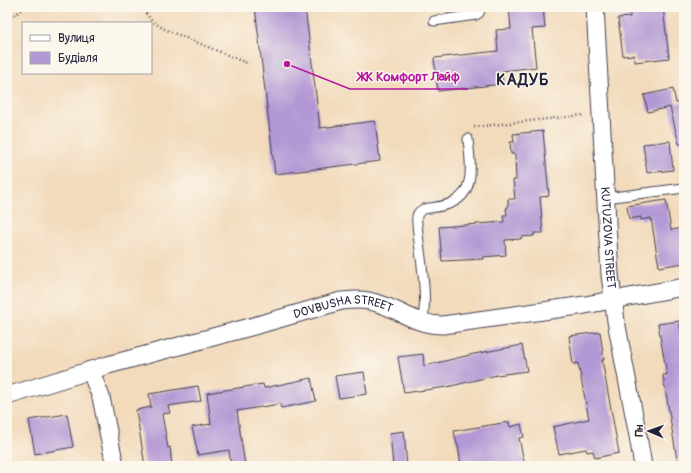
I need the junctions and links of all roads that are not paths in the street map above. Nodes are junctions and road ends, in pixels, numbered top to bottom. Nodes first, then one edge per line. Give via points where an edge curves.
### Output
1 (481, 7) edge
2 (595, 7) edge
3 (434, 21) dead end
4 (468, 140) road end
5 (684, 188) edge
6 (605, 198) junction
7 (684, 287) edge
8 (612, 299) junction
9 (422, 323) junction
10 (90, 370) junction
11 (7, 396) edge
12 (115, 466) edge
13 (643, 466) edge

1 - 3 lane via 476,15
2 - 6 street, KUTUZOVA STREET
4 - 9 lane via 471,169 467,189 457,201 420,210 416,218 425,297
5 - 6 lane
6 - 8 street, KUTUZOVA STREET
7 - 8 street, DOVBUSHA STREET
8 - 9 street, DOVBUSHA STREET via 466,323
8 - 13 street, KUTUZOVA STREET
9 - 10 street, DOVBUSHA STREET via 370,301 341,301
10 - 11 street, DOVBUSHA STREET
10 - 12 street via 101,398

